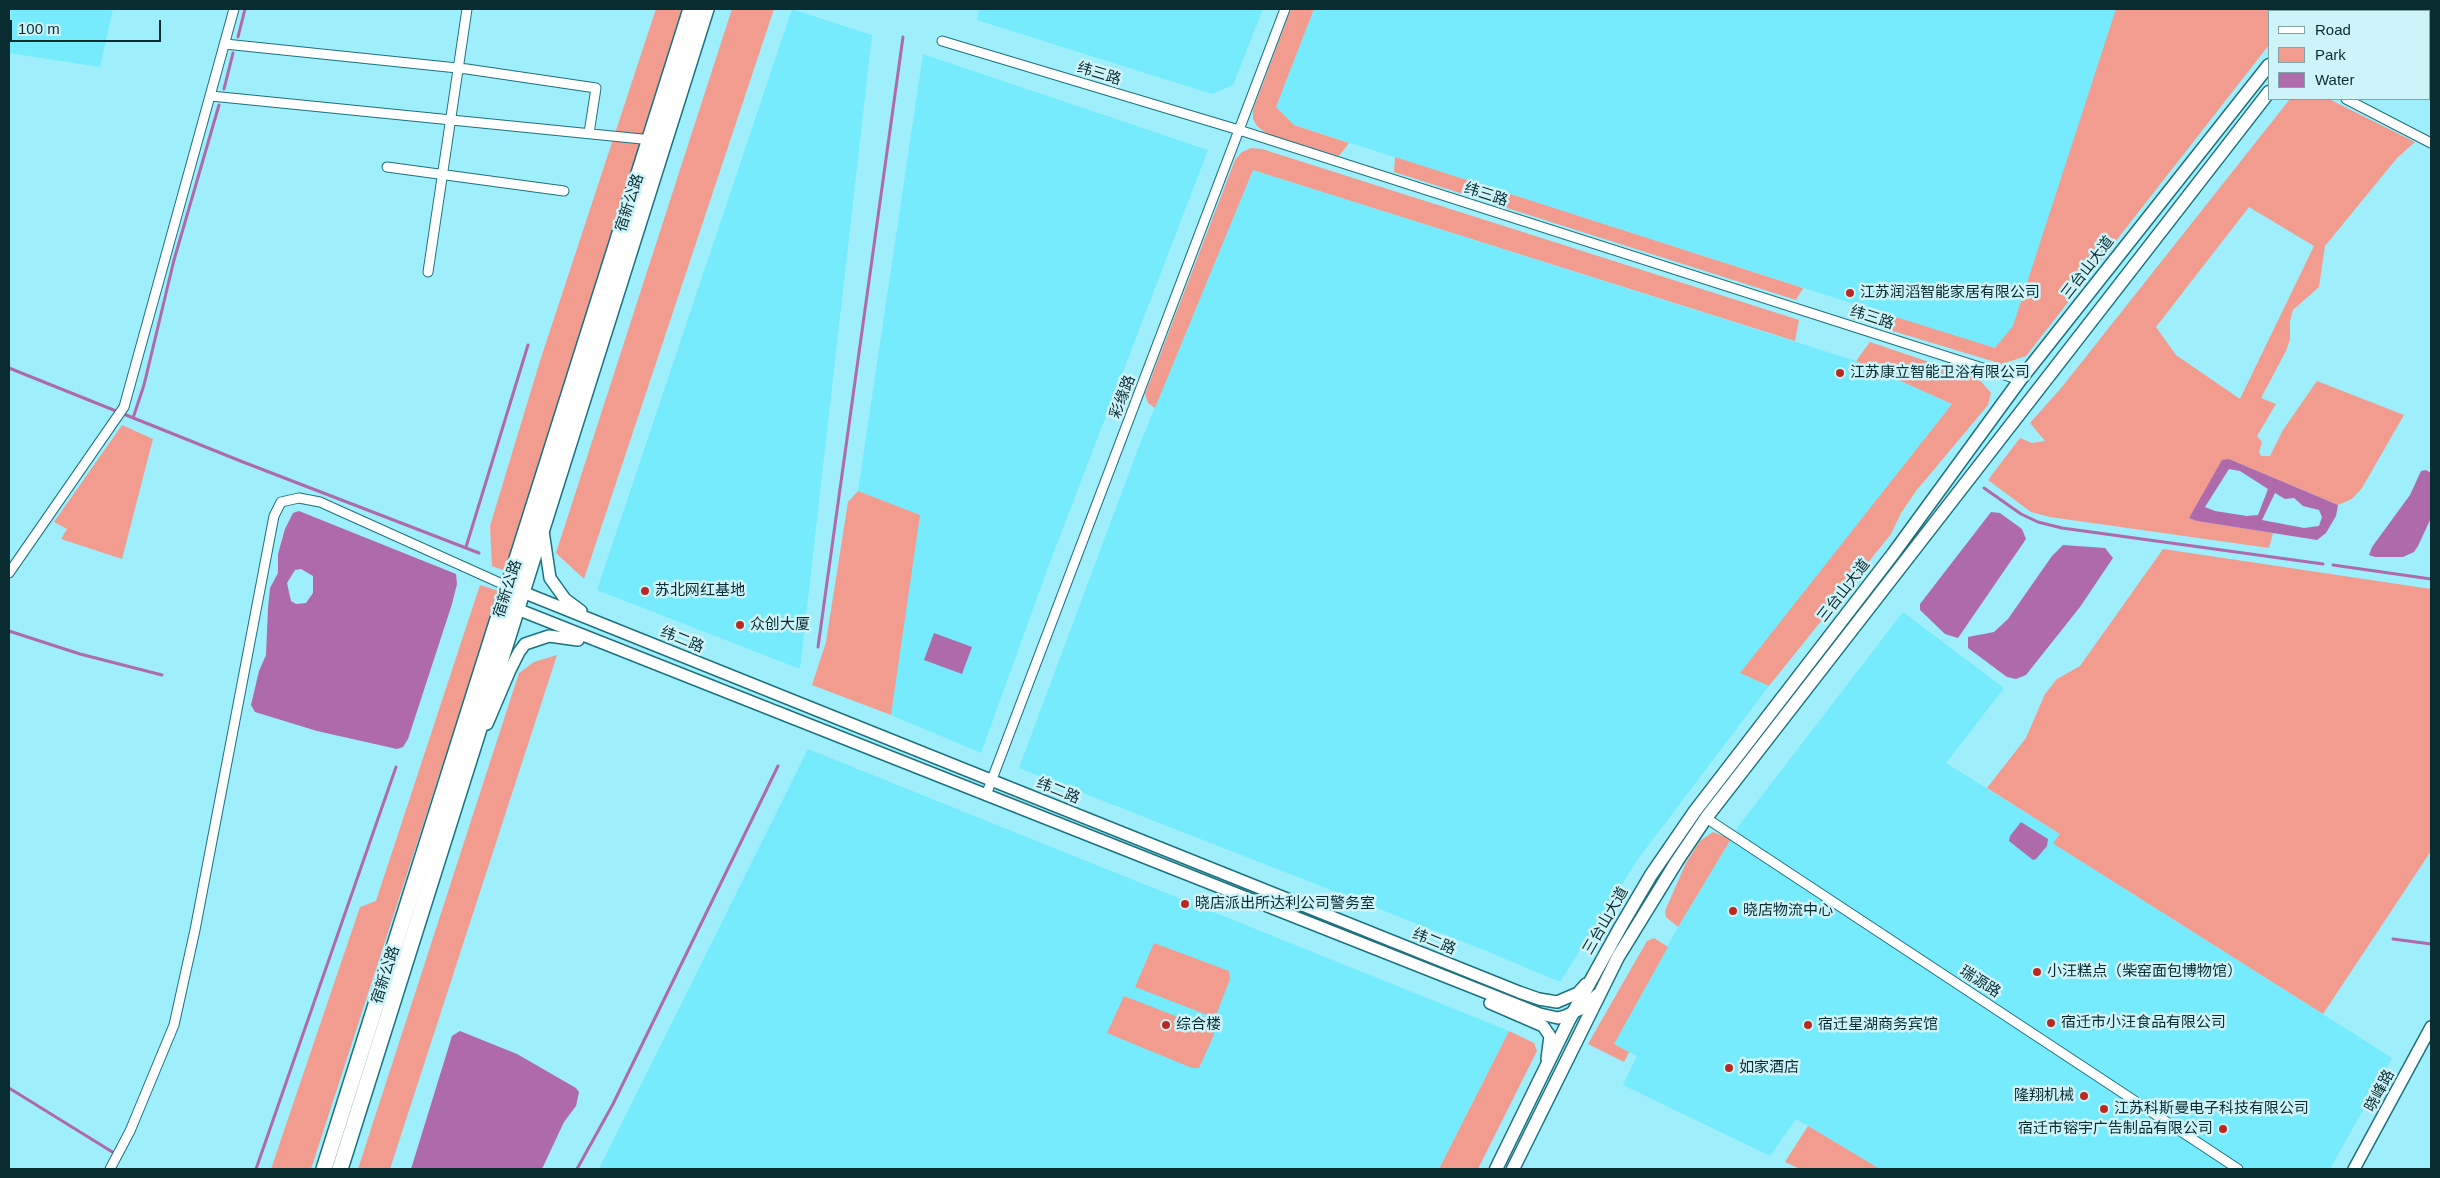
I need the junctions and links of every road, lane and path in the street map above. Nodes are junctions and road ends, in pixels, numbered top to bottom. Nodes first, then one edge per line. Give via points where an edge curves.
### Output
1 (234, 9) edge
2 (467, 9) edge
3 (691, 9) edge
4 (706, 9) edge
5 (1285, 9) edge
6 (942, 40) dead end
7 (225, 44) junction
8 (2268, 66) edge
9 (459, 68) junction
10 (2268, 93) edge
11 (211, 96) junction
12 (2348, 100) edge
13 (451, 120) junction
14 (1239, 130) junction
15 (590, 133) junction
16 (657, 140) junction
17 (2431, 143) edge
18 (387, 167) dead end
19 (443, 174) junction
20 (564, 191) dead end
21 (428, 272) dead end
22 (2020, 380) junction
23 (543, 527) junction
24 (9, 574) edge
25 (515, 590) junction
26 (517, 609) junction
27 (644, 641) junction
28 (617, 649) junction
29 (992, 780) junction
30 (986, 795) junction
31 (456, 802) junction
32 (1706, 818) junction
33 (1422, 968) junction
34 (1592, 977) junction
35 (1600, 993) junction
36 (1574, 1012) junction
37 (2431, 1027) edge
38 (1546, 1066) junction
39 (110, 1169) edge
40 (324, 1169) edge
41 (340, 1169) edge
42 (1496, 1169) edge
43 (1513, 1169) edge
44 (2238, 1169) edge
45 (2354, 1169) edge

1 - 7 street
2 - 9 street
3 - 16 highway, 宿新公路
4 - 16 highway, 宿新公路
5 - 14 street, 彩缘路
6 - 14 street, 纬三路
7 - 9 street
7 - 11 street
8 - 22 main road, 三台山大道
9 - 13 street
9 - 15 street via 596,88
10 - 32 main road, 三台山大道
11 - 13 street
11 - 24 street via 133,379 120,413
12 - 17 street
13 - 15 street
13 - 19 street
14 - 22 street, 纬三路
14 - 29 street, 彩缘路
15 - 16 street
16 - 23 highway, 宿新公路
16 - 25 highway, 宿新公路
18 - 19 street
19 - 20 street
19 - 21 street
22 - 34 main road, 三台山大道 via 1892,554 1695,811 1651,875
23 - 25 highway, 宿新公路
23 - 27 street via 550,578 565,599 577,609
25 - 26 highway, 宿新公路
25 - 27 street, 纬二路
25 - 39 street via 320,502 298,498 281,502 274,516 197,921 174,1025 130,1131
25 - 40 highway, 宿新公路
26 - 28 street, 纬二路
26 - 31 highway, 宿新公路
27 - 29 street, 纬二路
28 - 30 street, 纬二路
28 - 31 street via 562,636 536,638 525,644 506,678
29 - 30 street, 彩缘路
29 - 34 street, 纬二路 via 1539,999 1557,1002 1570,997
30 - 33 street, 纬二路
31 - 41 highway, 宿新公路
32 - 35 main road, 三台山大道 via 1618,956
32 - 44 street, 瑞源路
33 - 36 street, 纬二路 via 1540,1014 1558,1018
33 - 38 street via 1453,988 1543,1026 1550,1036
34 - 36 main road, 三台山大道
35 - 36 street, 纬二路
35 - 43 main road, 三台山大道
36 - 38 main road, 三台山大道
37 - 45 street, 晓峰路
38 - 42 main road, 三台山大道

